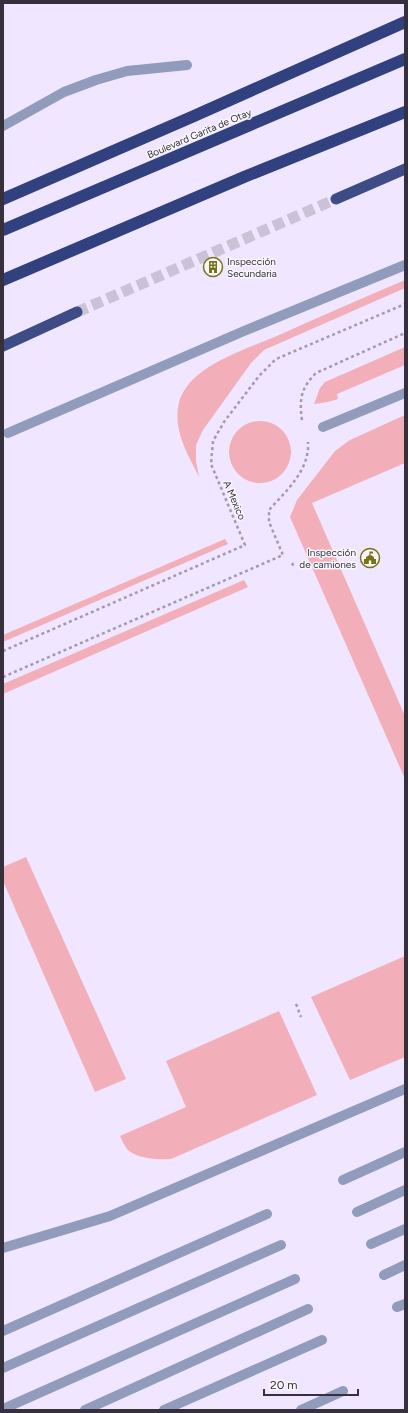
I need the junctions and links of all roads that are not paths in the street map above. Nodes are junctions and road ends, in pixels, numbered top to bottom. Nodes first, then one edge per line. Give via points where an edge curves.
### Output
1 (405, 22) edge
2 (405, 59) edge
3 (187, 64) dead end
4 (405, 112) edge
5 (4, 123) edge
6 (405, 169) edge
7 (3, 199) edge
8 (336, 199) tunnel mouth
9 (3, 230) edge
10 (405, 265) edge
11 (3, 280) edge
12 (77, 312) tunnel mouth
13 (3, 346) edge
14 (405, 393) edge
15 (323, 427) dead end
16 (8, 433) dead end
17 (405, 1090) edge
18 (405, 1152) edge
19 (343, 1180) dead end
20 (405, 1190) edge
21 (357, 1212) dead end
22 (267, 1214) dead end
23 (405, 1229) edge
24 (371, 1244) dead end
25 (281, 1245) dead end
26 (3, 1248) edge
27 (405, 1265) edge
28 (384, 1275) dead end
29 (295, 1279) dead end
30 (308, 1309) dead end
31 (3, 1331) edge
32 (322, 1340) dead end
33 (3, 1368) edge
34 (343, 1391) dead end
35 (3, 1409) edge
36 (85, 1410) edge
37 (164, 1410) edge
38 (301, 1410) edge

1 - 7 highway
2 - 9 highway, Boulevard Garita de Otay
3 - 5 lane via 127,71 96,80 64,92
4 - 11 highway via 244,177
6 - 8 highway
10 - 16 lane
12 - 13 highway
14 - 15 lane
17 - 26 lane via 110,1216
18 - 19 lane
20 - 21 lane
22 - 31 lane
23 - 24 lane
25 - 33 lane
27 - 28 lane
29 - 35 lane
30 - 36 lane
32 - 37 lane
34 - 38 lane

